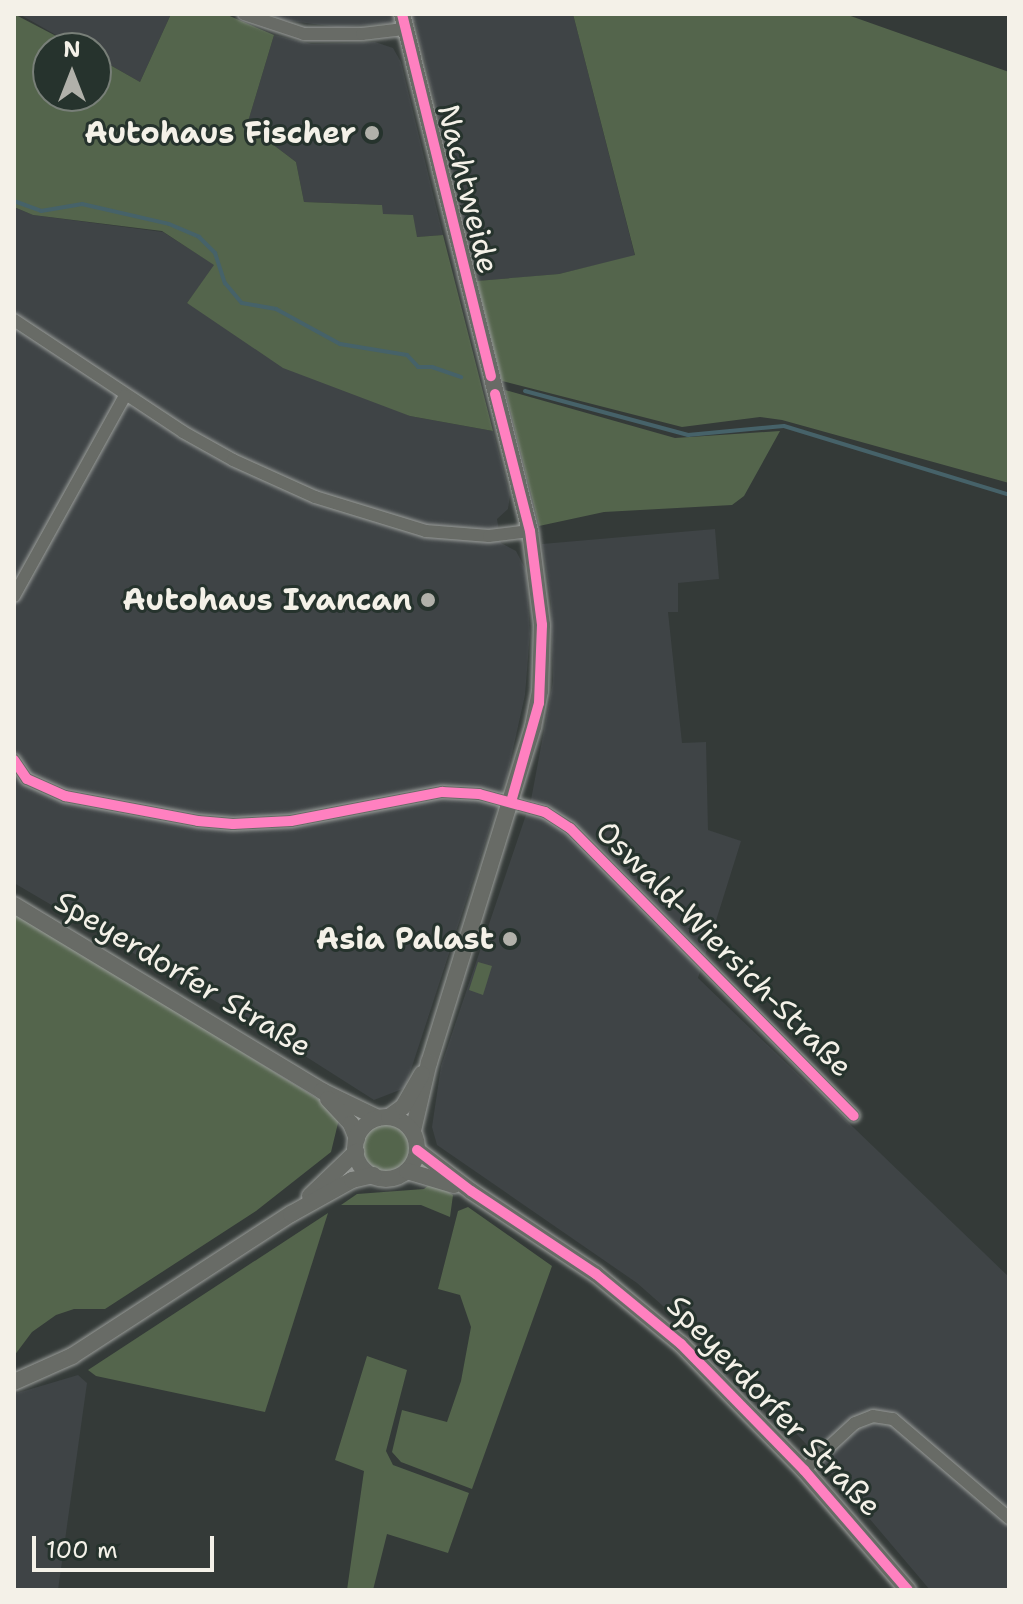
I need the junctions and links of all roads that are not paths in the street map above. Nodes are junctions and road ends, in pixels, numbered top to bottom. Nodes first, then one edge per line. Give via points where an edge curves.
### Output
1 (244, 14) edge
2 (403, 22) edge
3 (14, 320) edge
4 (125, 396) junction
5 (530, 531) junction
6 (14, 596) edge
7 (14, 760) edge
8 (511, 802) junction
9 (14, 905) edge
10 (429, 1062) junction
11 (322, 1091) junction
12 (854, 1116) dead end
13 (384, 1117) junction
14 (413, 1131) junction
15 (356, 1145) junction
16 (417, 1150) junction
17 (407, 1171) junction
18 (373, 1175) junction
19 (471, 1191) junction
20 (291, 1214) junction
21 (14, 1382) edge
22 (804, 1470) junction
23 (1009, 1518) edge
24 (908, 1590) edge

1 - 2 street, Nachtweide via 304,34 362,34
2 - 5 street, Nachtweide
3 - 4 street
4 - 5 street via 233,460 360,513 426,531 489,536
4 - 6 street
5 - 8 street, Nachtweide via 541,594 540,691
7 - 8 street, Oswald-Wiersich-Straße via 27,779 65,796 233,824 291,821 442,792
8 - 10 street, Nachtweide
8 - 12 street, Oswald-Wiersich-Straße via 545,812 570,828
9 - 11 street, Speyerdorfer Straße
10 - 13 street, Nachtweide via 405,1103
10 - 14 street, Nachtweide
11 - 13 street, Speyerdorfer Straße
11 - 15 street, Speyerdorfer Straße via 351,1124
13 - 14 street via 401,1120
13 - 15 street via 367,1123
14 - 16 street
15 - 18 street via 360,1164
15 - 20 street
16 - 17 street
16 - 19 street, Speyerdorfer Straße
17 - 18 street via 392,1178
17 - 19 street, Speyerdorfer Straße
18 - 20 street via 352,1180
19 - 22 street, Speyerdorfer Straße via 653,1318
20 - 21 street via 72,1356
22 - 23 street via 855,1423 873,1416 893,1419
22 - 24 street, Speyerdorfer Straße

